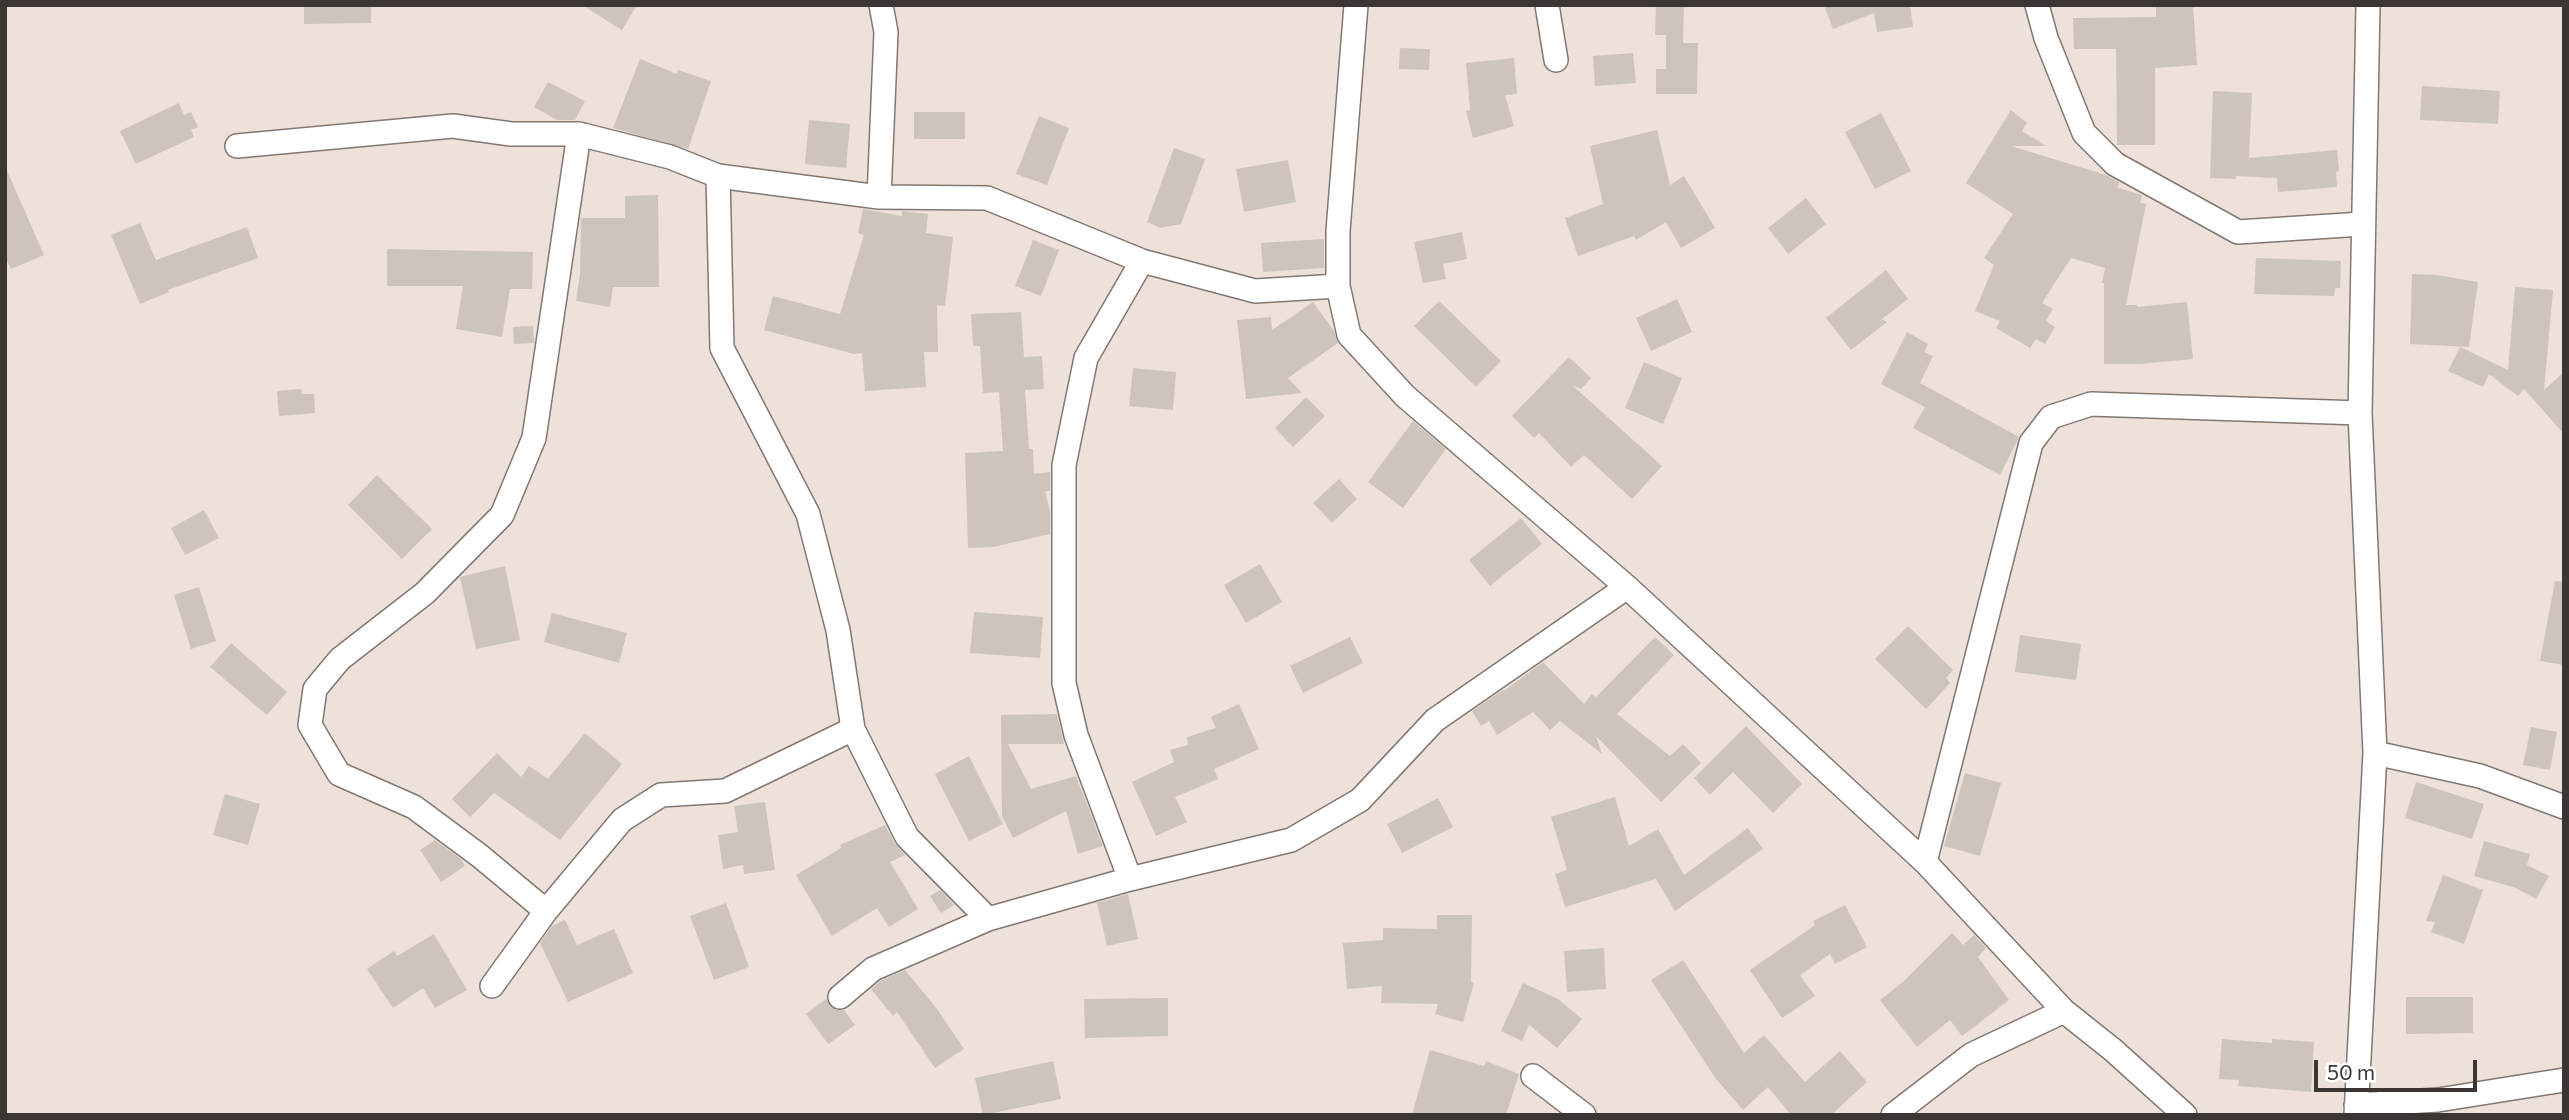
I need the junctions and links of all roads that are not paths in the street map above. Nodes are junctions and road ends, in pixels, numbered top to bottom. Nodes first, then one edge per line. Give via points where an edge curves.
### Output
1 (881, 5) edge
2 (1356, 5) edge
3 (1548, 5) edge
4 (2037, 5) edge
5 (2368, 5) edge
6 (1556, 60) dead end
7 (579, 134) junction
8 (237, 146) dead end
9 (718, 176) junction
10 (879, 197) junction
11 (2362, 224) junction
12 (1142, 261) junction
13 (1338, 286) junction
14 (2360, 413) junction
15 (1627, 587) junction
16 (853, 729) junction
17 (2375, 753) junction
18 (2564, 807) edge
19 (1925, 862) junction
20 (1130, 879) junction
21 (546, 911) junction
22 (988, 919) junction
23 (492, 986) dead end
24 (840, 997) dead end
25 (2064, 1011) junction
26 (1533, 1076) dead end
27 (2564, 1080) edge
28 (2356, 1110) edge
29 (1584, 1115) edge
30 (1892, 1115) edge
31 (2185, 1115) edge

1 - 10 street via 886,32
2 - 13 street via 1338,231
3 - 6 street
4 - 11 street via 2084,133 2115,164 2238,232
5 - 11 street
7 - 8 street via 511,134 453,126
7 - 9 street via 670,157
7 - 21 street via 534,438 502,515 425,593 340,659 315,689 310,725 340,774 414,807
9 - 10 street
9 - 16 street via 722,348 808,514 838,630
10 - 12 street via 987,198
11 - 14 street
12 - 13 street via 1255,291
12 - 20 street via 1086,358 1064,465 1064,683 1076,735
13 - 15 street via 1349,335 1405,396
14 - 17 street
14 - 19 street via 2091,404 2051,417 2031,443
15 - 19 street
15 - 20 street via 1435,720 1360,800 1291,840
16 - 21 street via 725,791 661,795 622,820
16 - 22 street via 907,837
17 - 18 street via 2480,776
17 - 28 street
19 - 25 street
20 - 22 street
21 - 23 street
22 - 24 street via 873,969
25 - 30 street via 1971,1055
25 - 31 street
26 - 29 street
27 - 28 street

